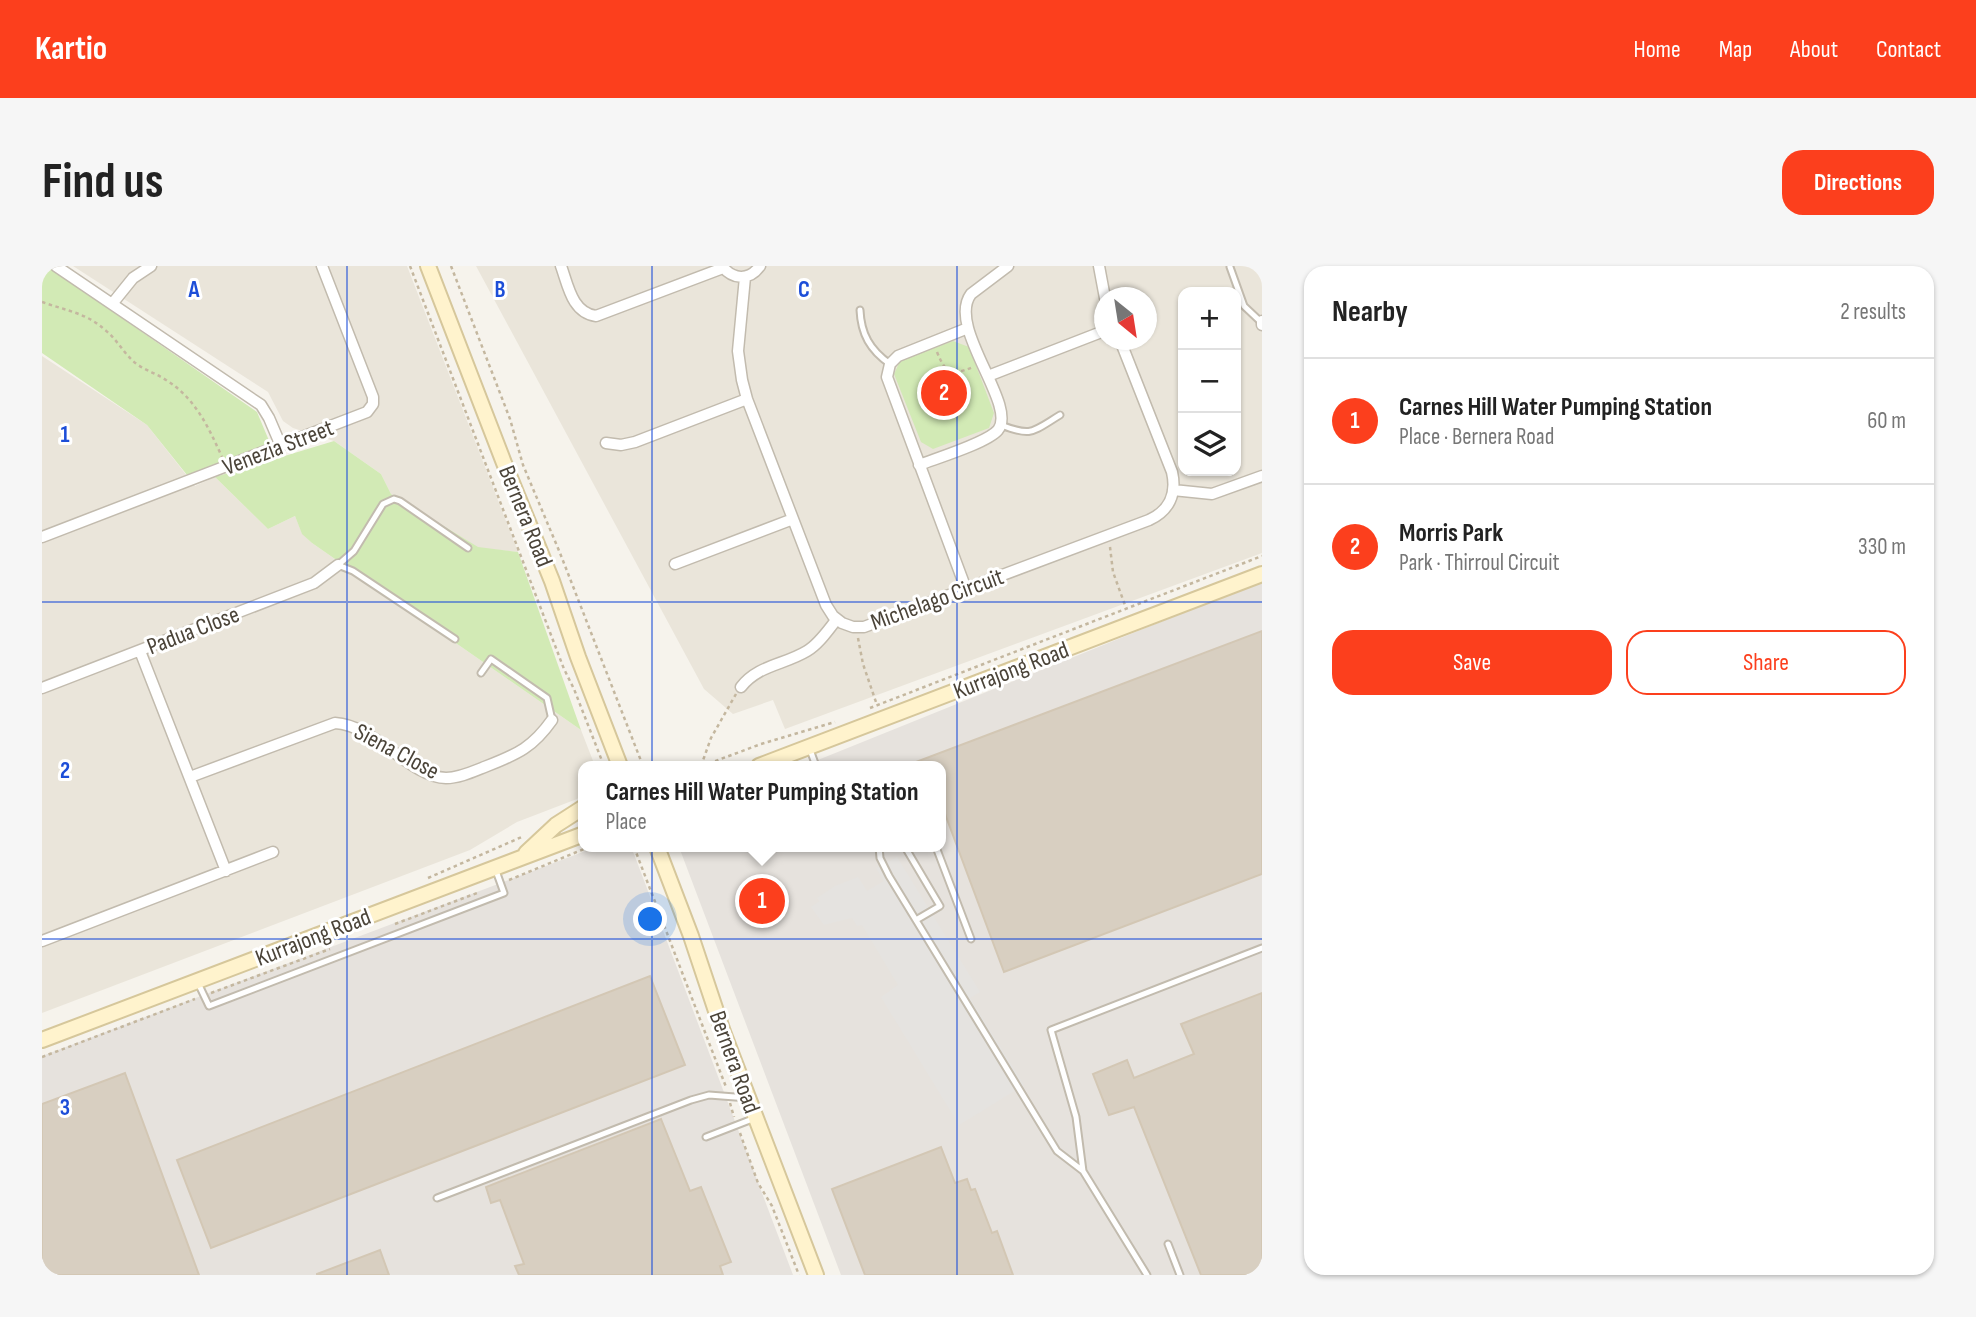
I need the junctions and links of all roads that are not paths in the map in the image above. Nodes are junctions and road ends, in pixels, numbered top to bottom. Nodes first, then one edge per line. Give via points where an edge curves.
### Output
1 (57, 266) edge
2 (151, 266) edge
3 (322, 266) edge
4 (428, 266) edge
5 (561, 266) edge
6 (760, 266) edge
7 (1008, 266) edge
8 (1099, 266) edge
9 (723, 267) edge
10 (1230, 267) edge
11 (745, 277) junction
12 (1103, 287) edge
13 (112, 304) junction
14 (860, 310) dead end
15 (1261, 323) edge
16 (968, 328) junction
17 (1094, 335) edge
18 (1125, 350) edge
19 (890, 364) junction
20 (988, 376) junction
21 (747, 399) junction
22 (1060, 415) dead end
23 (1001, 425) junction
24 (606, 443) dead end
25 (281, 446) junction
26 (919, 465) junction
27 (1262, 476) edge
28 (1173, 491) junction
29 (793, 519) junction
30 (42, 537) edge
31 (468, 548) dead end
32 (676, 564) dead end
33 (338, 565) junction
34 (1262, 574) edge
35 (966, 590) junction
36 (837, 620) junction
37 (455, 639) dead end
38 (140, 651) junction
39 (481, 673) dead end
40 (741, 687) road end
41 (42, 688) edge
42 (552, 720) joint
43 (809, 747) junction
44 (616, 761) edge
45 (772, 761) edge
46 (815, 761) edge
47 (190, 777) junction
48 (578, 810) edge
49 (578, 836) edge
50 (273, 852) dead end
51 (659, 852) edge
52 (879, 852) edge
53 (908, 852) edge
54 (938, 852) edge
55 (520, 859) junction
56 (495, 868) junction
57 (226, 871) junction
58 (916, 920) junction
59 (971, 939) dead end
60 (42, 941) edge
61 (1262, 948) edge
62 (197, 981) junction
63 (42, 1040) edge
64 (748, 1098) junction
65 (755, 1118) junction
66 (706, 1137) dead end
67 (1083, 1171) junction
68 (437, 1198) dead end
69 (1168, 1244) dead end
70 (816, 1275) edge
71 (1147, 1275) edge
72 (1180, 1275) edge

1 - 13 street
2 - 13 street via 133,278
3 - 25 street, Venezia Street via 373,404 360,416
4 - 44 main road, Bernera Road via 552,581
5 - 9 street via 578,307 596,316
6 - 11 street
7 - 16 street via 967,299
8 - 12 street
9 - 11 street via 733,276
10 - 15 lane via 1244,306
11 - 21 street, Michelago Circuit via 738,360
13 - 25 street via 261,405
14 - 19 lane via 863,336
16 - 19 street via 903,354
16 - 20 street
17 - 20 street
18 - 28 street via 1172,472
19 - 26 street via 889,384
20 - 23 street
21 - 24 street via 635,442
21 - 29 street, Michelago Circuit
22 - 23 lane via 1032,432
23 - 26 street via 987,438
25 - 30 street, Venezia Street
26 - 35 street
27 - 28 street via 1212,494
28 - 35 street, Michelago Circuit via 1160,514
29 - 32 street
29 - 36 street, Michelago Circuit via 826,605
31 - 33 lane via 394,499 383,504 354,551
33 - 37 lane
33 - 38 street, Padua Close via 313,583
34 - 43 main road, Kurrajong Road
35 - 36 street, Michelago Circuit via 870,625 856,627
36 - 40 street via 808,651 761,670
38 - 41 street, Padua Close
38 - 47 street
39 - 42 lane via 491,659 547,698
42 - 47 street, Siena Close via 540,737 519,753 454,777 431,774 359,729 335,723
43 - 45 main road, Kurrajong Road
43 - 46 lane
47 - 57 street
48 - 55 main road
49 - 55 main road, Kurrajong Road
50 - 57 street
51 - 64 main road, Bernera Road
52 - 58 lane via 888,876
53 - 58 lane via 940,906
54 - 59 lane
55 - 56 main road, Kurrajong Road
56 - 62 main road, Kurrajong Road
56 - 62 lane via 504,892 209,1006
57 - 60 street
58 - 67 lane via 1057,1151
61 - 67 lane via 1051,1030 1076,1117
62 - 63 main road, Kurrajong Road
64 - 65 main road, Bernera Road
64 - 68 lane via 709,1094
65 - 66 lane
65 - 70 main road, Bernera Road
67 - 71 lane
69 - 72 lane

